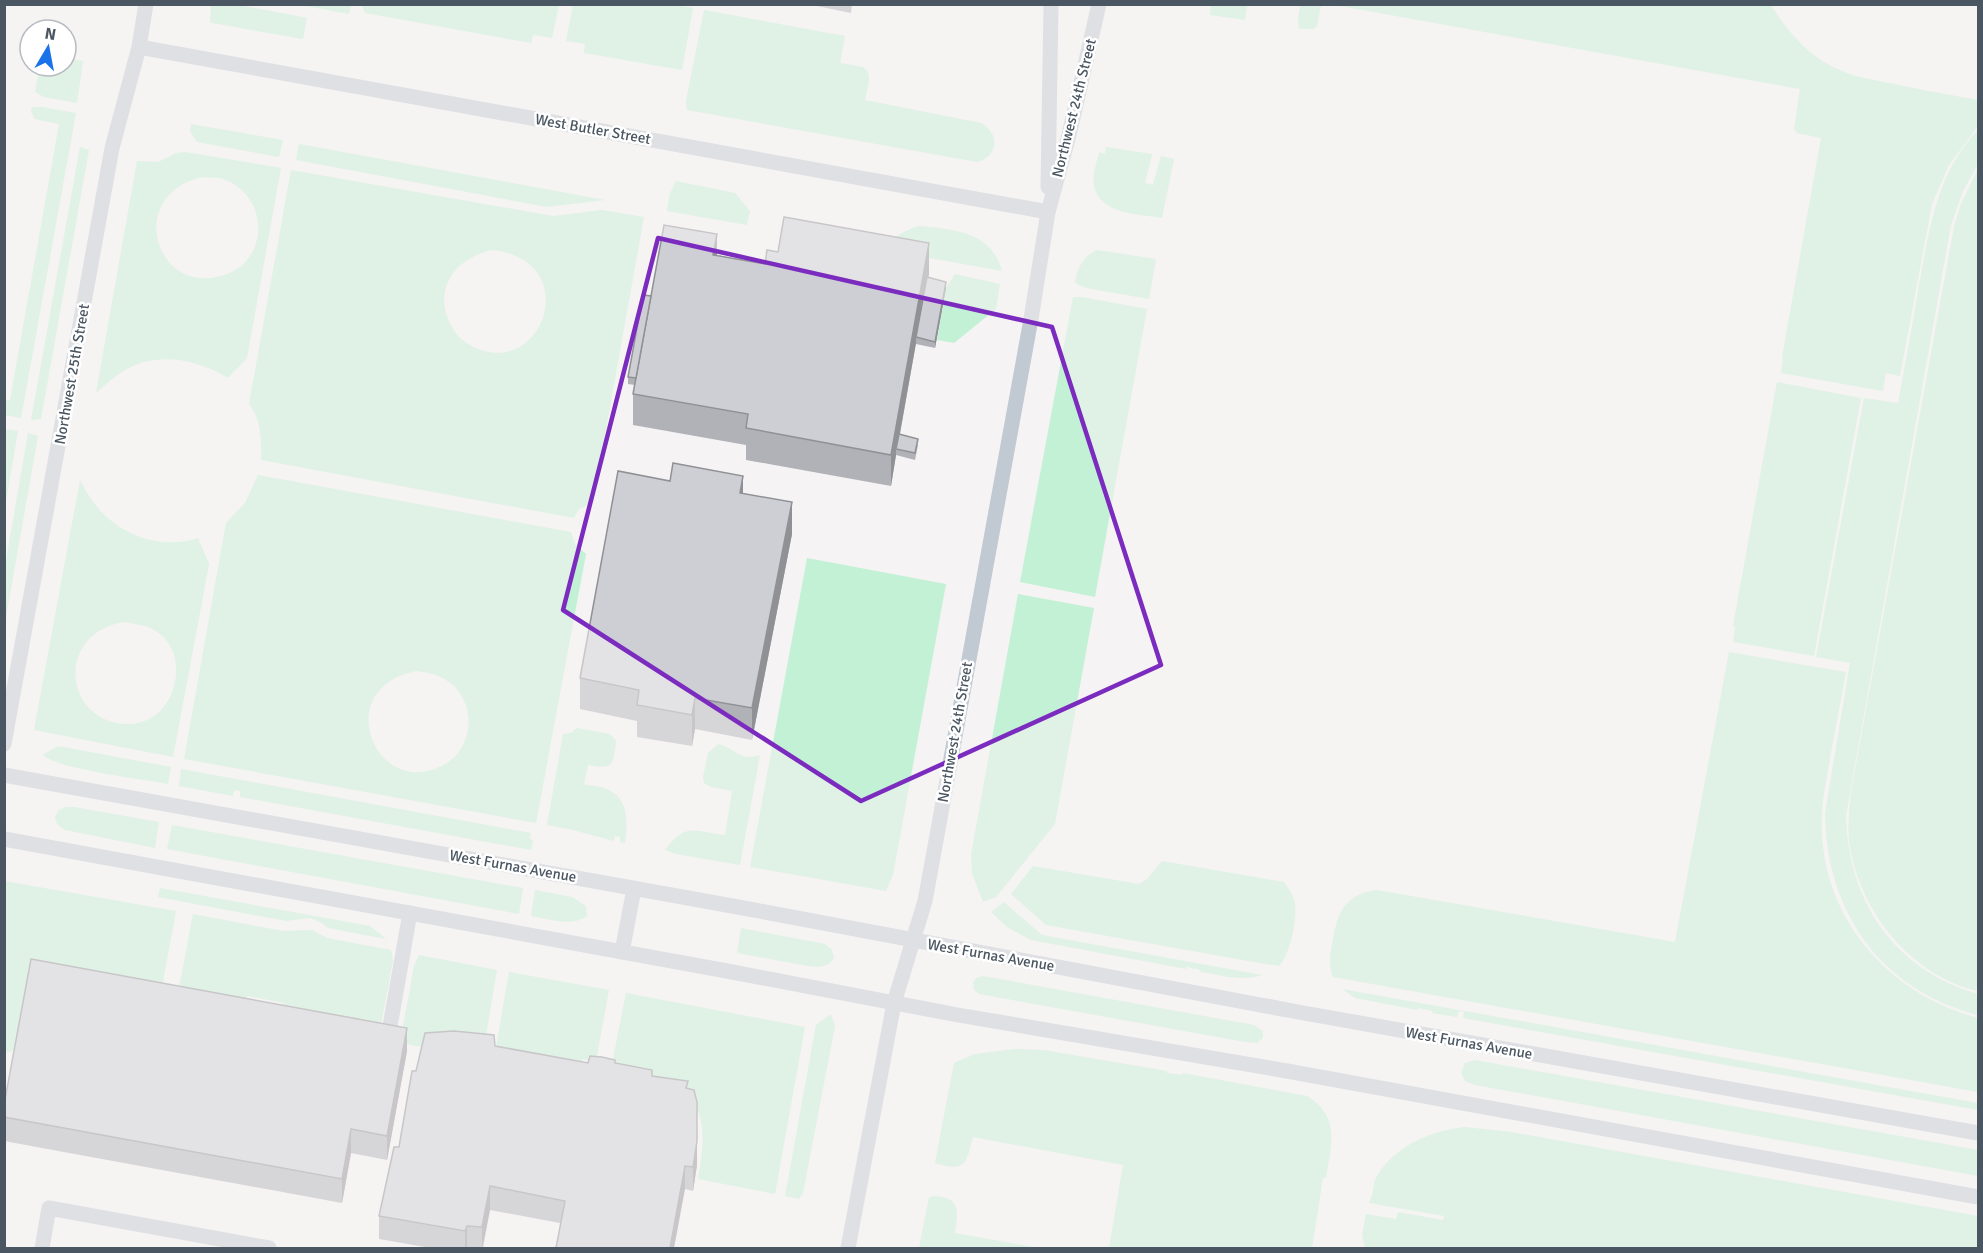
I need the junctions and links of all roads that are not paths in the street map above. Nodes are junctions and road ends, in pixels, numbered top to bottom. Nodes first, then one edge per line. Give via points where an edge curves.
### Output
1 (146, 4) edge
2 (1051, 4) edge
3 (1099, 4) edge
4 (139, 47) junction
5 (1048, 212) junction
6 (4, 744) edge
7 (4, 775) edge
8 (4, 839) edge
9 (634, 889) junction
10 (410, 913) junction
11 (913, 940) junction
12 (622, 952) junction
13 (894, 1003) junction
14 (386, 1047) edge
15 (1978, 1133) edge
16 (1978, 1197) edge
17 (42, 1248) edge
18 (269, 1248) edge
19 (848, 1248) edge

1 - 4 lane, Northwest 25th Street
2 - 5 lane, Northwest 24th Street
3 - 5 lane, Northwest 24th Street
4 - 5 lane, West Butler Street
4 - 6 lane, Northwest 25th Street via 112,148
5 - 11 lane, Northwest 24th Street via 925,901
7 - 9 lane, West Furnas Avenue
8 - 10 lane
9 - 11 lane, West Furnas Avenue
9 - 12 lane
10 - 12 lane
10 - 14 lane
11 - 13 lane, Northwest 24th Street
11 - 15 lane, West Furnas Avenue
12 - 13 lane
13 - 16 lane
13 - 19 lane, Northwest 24th Street
17 - 18 lane via 49,1208

